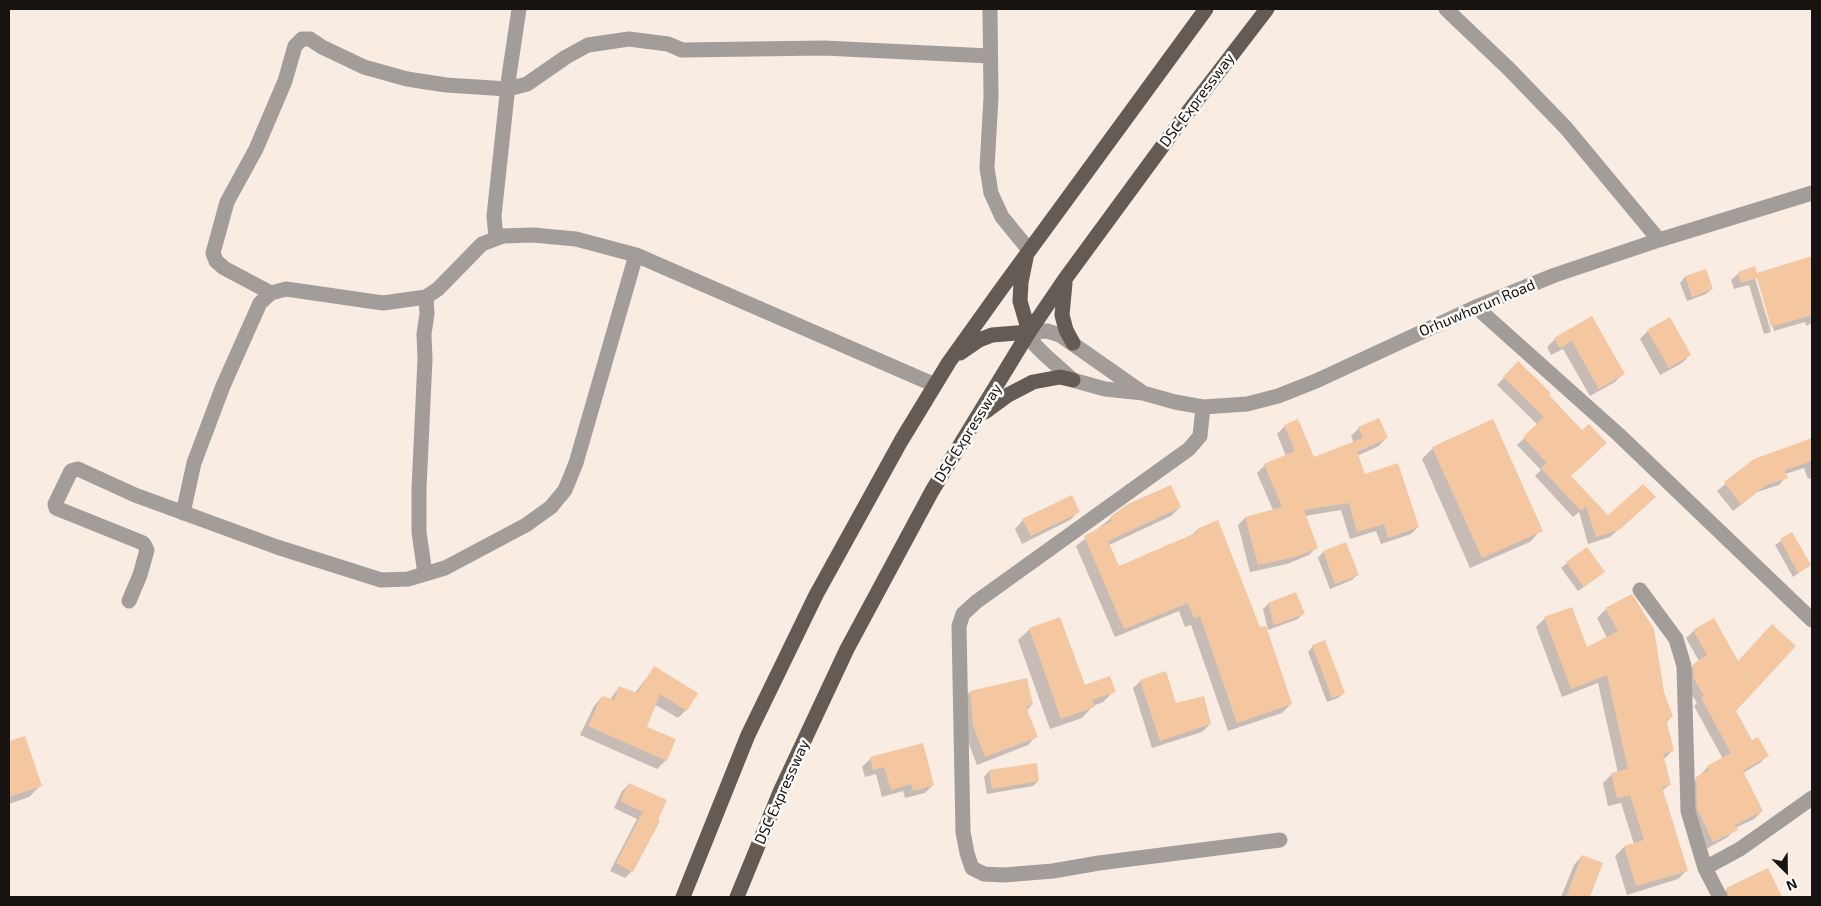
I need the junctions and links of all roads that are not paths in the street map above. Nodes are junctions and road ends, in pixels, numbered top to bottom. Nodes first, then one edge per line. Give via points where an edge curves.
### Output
1 (519, 9) edge
2 (990, 9) edge
3 (1206, 9) edge
4 (1267, 9) edge
5 (1446, 9) edge
6 (990, 56) junction
7 (508, 89) junction
8 (1812, 193) edge
9 (496, 238) junction
10 (1659, 240) junction
11 (1029, 250) junction
12 (636, 255) junction
13 (1065, 279) junction
14 (271, 293) junction
15 (426, 297) junction
16 (1476, 307) junction
17 (1029, 332) junction
18 (1073, 344) junction
19 (950, 362) junction
20 (1073, 380) junction
21 (935, 385) junction
22 (1143, 393) junction
23 (1203, 407) junction
24 (978, 417) junction
25 (183, 512) junction
26 (425, 574) junction
27 (1640, 590) dead end
28 (129, 601) dead end
29 (1812, 620) edge
30 (1812, 798) edge
31 (1280, 840) dead end
32 (1705, 868) junction
33 (683, 897) edge
34 (738, 897) edge
35 (1720, 897) edge

1 - 7 street
2 - 6 street
3 - 11 main road
4 - 13 main road, DSC Expressway
5 - 10 street via 1566,128
6 - 7 street via 824,48 682,50 668,44 629,39 588,46 527,84
6 - 11 street via 987,168 991,193 1002,217
7 - 9 street via 494,216
7 - 14 street via 406,79 364,67 310,39 302,39 295,46 285,81 256,149 227,202 213,253 224,268
8 - 10 street, Orhuwhorun Road
9 - 12 street via 533,235 576,239
9 - 15 street via 482,244
10 - 16 street, Orhuwhorun Road via 1555,275
11 - 17 main road via 1023,266 1020,301
11 - 19 main road
12 - 21 street
12 - 26 street via 566,490 551,507 526,525 474,555
13 - 17 main road, DSC Expressway
13 - 18 main road via 1062,314
14 - 15 street via 286,289 383,303
14 - 25 street via 260,304 224,386 194,463
15 - 26 street via 419,489 419,532
16 - 23 street, Orhuwhorun Road via 1278,396 1247,404
16 - 29 street via 1618,434
17 - 18 street via 1047,331
17 - 19 main road via 992,335 979,340
17 - 20 street via 1035,345
17 - 24 main road, DSC Expressway
18 - 22 street
19 - 21 main road
20 - 22 street via 1105,389
20 - 24 main road via 1060,377 1033,382
21 - 33 main road via 856,521 787,655 748,735
22 - 23 street, Orhuwhorun Road
23 - 31 street via 1200,436 1189,449 963,614 959,626 966,853 972,868 984,874 1004,875
24 - 34 main road, DSC Expressway via 932,491 847,649 780,792
25 - 26 street via 277,547 381,580 408,579
25 - 28 street via 78,469 69,472 56,508 143,543 147,550
27 - 32 street via 1676,639 1684,666 1688,811
30 - 32 street via 1740,849
32 - 35 street

